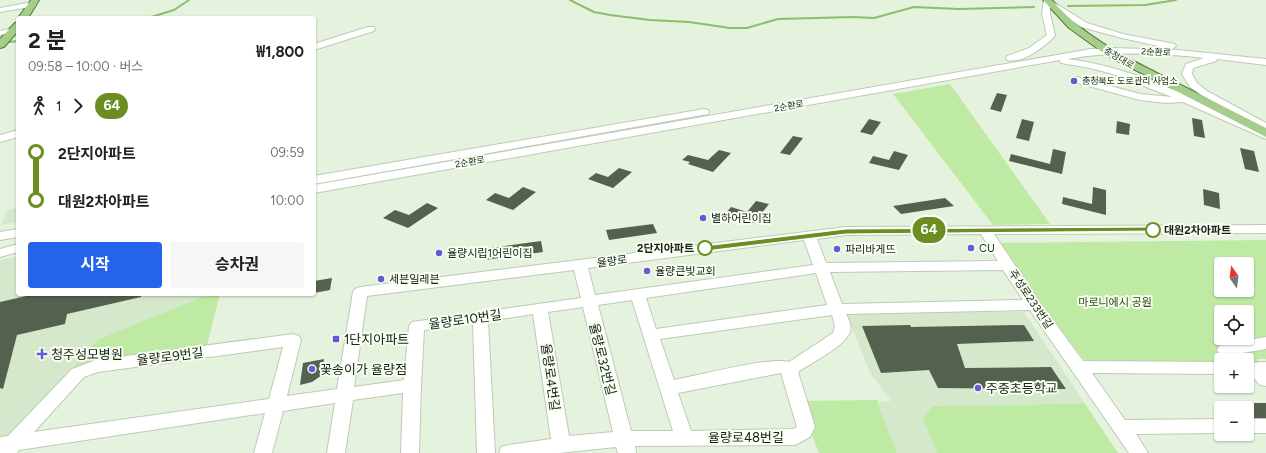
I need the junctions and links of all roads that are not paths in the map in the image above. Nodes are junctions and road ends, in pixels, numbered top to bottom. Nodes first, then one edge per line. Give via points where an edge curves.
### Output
1 (1047, 0) edge
2 (34, 2) edge
3 (0, 10) edge
4 (24, 16) edge
5 (16, 27) edge
6 (371, 29) dead end
7 (2, 39) edge
8 (316, 46) edge
9 (1104, 49) junction
10 (1217, 53) junction
11 (1266, 58) edge
12 (1256, 61) junction
13 (997, 62) junction
14 (1028, 62) junction
15 (1266, 62) edge
16 (1077, 80) dead end
17 (1186, 99) junction
18 (1266, 127) edge
19 (1266, 133) edge
20 (16, 134) edge
21 (1266, 136) edge
22 (0, 140) edge
23 (316, 180) edge
24 (316, 189) edge
25 (16, 226) edge
26 (0, 227) edge
27 (1266, 229) edge
28 (985, 231) junction
29 (16, 233) edge
30 (809, 235) junction
31 (0, 236) edge
32 (16, 242) edge
33 (0, 245) edge
34 (16, 249) edge
35 (0, 253) edge
36 (580, 265) junction
37 (1009, 266) junction
38 (822, 268) junction
39 (637, 294) junction
40 (589, 301) junction
41 (1034, 305) junction
42 (540, 308) junction
43 (836, 309) junction
44 (480, 317) junction
45 (651, 334) junction
46 (1266, 343) edge
47 (1225, 350) dead end
48 (1078, 366) junction
49 (1214, 368) edge
50 (789, 370) junction
51 (412, 384) junction
52 (668, 388) junction
53 (345, 394) junction
54 (275, 404) junction
55 (1214, 426) edge
56 (1254, 426) edge
57 (1266, 426) edge
58 (1120, 427) junction
59 (684, 438) junction
60 (561, 446) junction
61 (625, 446) edge
62 (7, 447) edge
63 (263, 453) edge
64 (336, 453) edge
65 (410, 453) edge
66 (486, 453) edge
67 (508, 453) edge
68 (1139, 453) edge

1 - 9 main road, 충청대로 via 1064,19
1 - 10 street via 1076,21 1098,30
1 - 13 street via 1044,8 1051,35 1033,52
2 - 3 street
2 - 4 main road
5 - 7 main road
6 - 8 street
9 - 10 street, 2순환로 via 1151,48
9 - 12 street, 2순환로
9 - 13 street, 2순환로 via 1065,51
9 - 14 street, 2순환로
9 - 19 main road, 충청대로 via 1149,75
10 - 11 street, 2순환로
12 - 15 street, 2순환로
12 - 18 street via 1205,60 1189,66 1187,74 1193,85 1204,93
13 - 23 street, 2순환로
14 - 17 street via 1073,62 1104,68
14 - 24 street, 2순환로
16 - 17 street via 1142,97
17 - 21 street
20 - 22 street
25 - 26 street
27 - 28 street, 율량로
28 - 30 street, 율량로 via 846,231
28 - 37 street, 주성로233번길
29 - 31 street
30 - 36 street, 율량로
30 - 38 street
32 - 33 street
34 - 35 street
36 - 40 street, 율량로32번길
36 - 53 street, 율량로 via 360,292
37 - 38 street
37 - 41 street, 주성로233번길
38 - 39 street
38 - 43 street
39 - 40 street
39 - 45 street
40 - 42 street, 율량로10번길
40 - 61 street, 율량로32번길
41 - 43 street
41 - 48 street, 주성로233번길
42 - 44 street, 율량로10번길
42 - 60 street, 율량로4번길
43 - 45 street
43 - 50 street via 841,319 842,333
44 - 51 street, 율량로10번길 via 417,326
44 - 66 street
45 - 52 street
46 - 47 street
48 - 49 street
48 - 58 street, 주성로233번길
50 - 52 street via 784,366 766,368
50 - 59 street, 율량로48번길 via 806,427 804,432 796,437
51 - 53 street
51 - 65 street
52 - 59 street
53 - 54 street, 율량로9번길
53 - 64 street, 율량로
54 - 62 street, 율량로9번길
54 - 62 street, 율량로9번길 via 293,340 96,366 83,370
54 - 63 street
55 - 58 street
56 - 57 street
58 - 68 street, 주성로233번길
59 - 61 street, 율량로48번길
60 - 61 street
60 - 67 street

